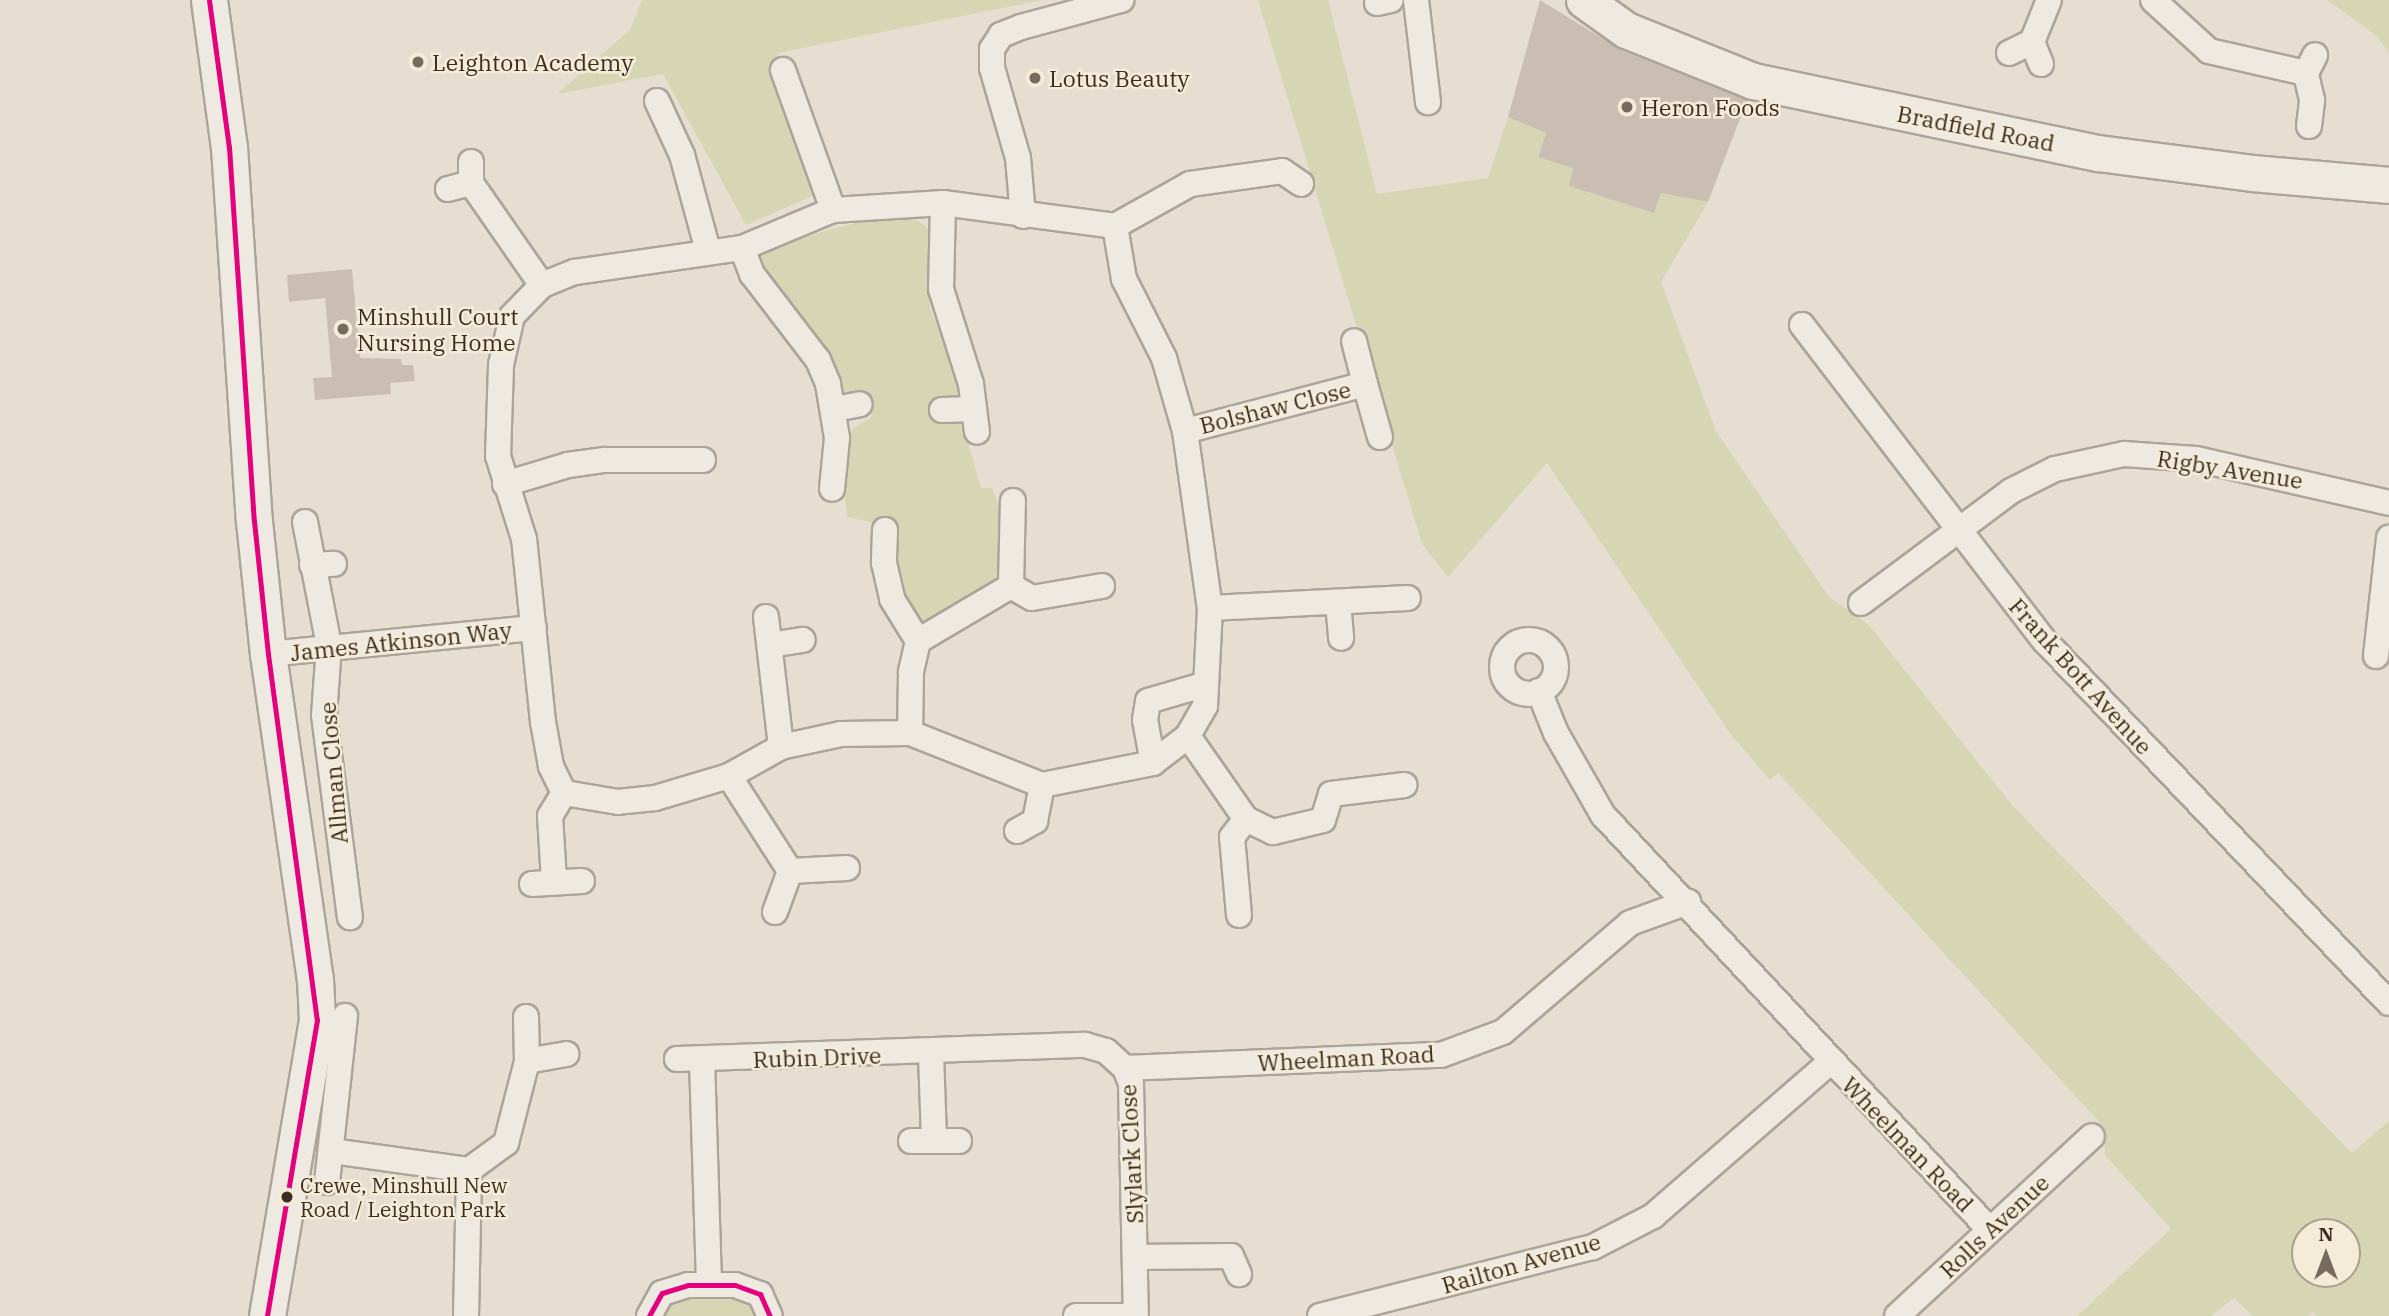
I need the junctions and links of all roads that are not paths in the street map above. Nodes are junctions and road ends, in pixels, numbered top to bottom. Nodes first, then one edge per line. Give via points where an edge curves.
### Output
1 (209, 0) edge
2 (1121, 0) edge
3 (1416, 0) edge
4 (1584, 0) edge
5 (2049, 0) edge
6 (2153, 0) edge
7 (2027, 53) dead end
8 (783, 71) dead end
9 (657, 101) dead end
10 (1428, 102) dead end
11 (2309, 127) dead end
12 (463, 178) dead end
13 (1301, 184) dead end
14 (2389, 185) edge
15 (943, 203) junction
16 (833, 210) junction
17 (1023, 216) junction
18 (1115, 226) junction
19 (742, 248) junction
20 (708, 251) junction
21 (542, 285) junction
22 (1802, 325) dead end
23 (1354, 341) dead end
24 (1365, 384) junction
25 (860, 404) dead end
26 (835, 409) junction
27 (942, 410) dead end
28 (1185, 430) junction
29 (1380, 437) dead end
30 (703, 460) dead end
31 (505, 484) junction
32 (832, 489) dead end
33 (1013, 501) dead end
34 (2389, 503) edge
35 (305, 522) dead end
36 (885, 530) dead end
37 (1958, 533) junction
38 (2389, 538) edge
39 (1011, 586) junction
40 (1102, 586) dead end
41 (1408, 598) dead end
42 (1338, 602) junction
43 (1861, 603) dead end
44 (1210, 608) junction
45 (766, 617) dead end
46 (534, 628) junction
47 (2384, 631) edge
48 (1340, 638) dead end
49 (803, 640) dead end
50 (918, 641) junction
51 (770, 645) junction
52 (330, 646) junction
53 (268, 654) junction
54 (2376, 656) dead end
55 (1206, 684) junction
56 (1539, 691) dead end
57 (910, 733) junction
58 (1188, 736) junction
59 (781, 747) junction
60 (1153, 763) junction
61 (729, 776) junction
62 (1042, 785) junction
63 (1404, 785) dead end
64 (564, 793) junction
65 (1246, 818) junction
66 (1034, 830) dead end
67 (847, 868) dead end
68 (790, 871) junction
69 (582, 881) dead end
70 (1688, 902) junction
71 (354, 904) dead end
72 (775, 912) dead end
73 (1239, 915) dead end
74 (2389, 1003) edge
75 (345, 1016) dead end
76 (526, 1017) dead end
77 (566, 1054) dead end
78 (931, 1054) junction
79 (677, 1059) dead end
80 (702, 1060) junction
81 (527, 1061) junction
82 (1829, 1062) junction
83 (1125, 1068) junction
84 (2092, 1136) dead end
85 (959, 1141) dead end
86 (332, 1151) junction
87 (469, 1170) junction
88 (327, 1182) dead end
89 (1989, 1229) junction
90 (1135, 1256) junction
91 (1239, 1274) dead end
92 (709, 1285) junction
93 (267, 1316) edge
94 (466, 1316) edge
95 (649, 1316) edge
96 (770, 1316) edge
97 (1076, 1316) edge
98 (1122, 1316) edge
99 (1136, 1316) edge
100 (1320, 1316) edge
101 (1897, 1316) edge

1 - 53 street via 229,147 254,521
2 - 17 street via 1021,27 1001,35 992,49 992,68 1018,158
3 - 10 street
4 - 14 street, Bradfield Road via 1626,30 1753,81 2098,153
5 - 7 street
6 - 11 street via 2209,51 2311,64
8 - 16 street
9 - 20 street via 682,155
12 - 21 street
13 - 18 street via 1282,171 1191,184
15 - 16 street, James Atkinson Way
15 - 17 street, James Atkinson Way
15 - 27 street via 941,289 971,384 976,420
16 - 19 street, James Atkinson Way
17 - 18 street, James Atkinson Way
18 - 28 street via 1124,279 1164,358
19 - 20 street, James Atkinson Way
19 - 26 street via 752,274 818,360
20 - 21 street, James Atkinson Way via 575,272
21 - 31 street, James Atkinson Way via 512,316 501,365 497,428
22 - 37 street, Frank Bott Avenue
23 - 24 street, Bolshaw Close
24 - 28 street, Bolshaw Close
24 - 29 street, Bolshaw Close
25 - 26 street
26 - 32 street
28 - 44 street
30 - 31 street via 605,460 568,465
31 - 46 street, James Atkinson Way via 524,539
33 - 39 street
34 - 37 street, Rigby Avenue via 2196,459 2124,454 2055,469 2011,491
35 - 52 street, Allman Close via 323,564
36 - 50 street via 884,563 892,599
37 - 43 street, Rigby Avenue
37 - 74 street, Frank Bott Avenue via 2043,639
38 - 47 street
39 - 40 street via 1032,598
39 - 50 street
41 - 42 street
42 - 44 street
42 - 48 street
44 - 55 street
45 - 51 street
46 - 52 street, James Atkinson Way
46 - 64 street, James Atkinson Way via 547,744
47 - 54 street
49 - 51 street
50 - 57 street via 911,672
51 - 59 street
52 - 53 street, James Atkinson Way
52 - 71 street, Allman Close via 324,715
53 - 93 street via 317,1020 284,1237
55 - 58 street via 1205,706
55 - 60 street via 1148,701 1145,720
56 - 70 street, Wheelman Road via 1556,733 1604,815
57 - 59 street via 841,734
57 - 62 street
58 - 60 street
58 - 65 street
59 - 61 street
60 - 62 street
61 - 64 street via 655,798 618,802
61 - 68 street
62 - 66 street
63 - 65 street via 1331,794 1323,820 1273,832
64 - 69 street via 550,816 543,883
65 - 73 street via 1232,837
67 - 68 street
68 - 72 street
70 - 82 street, Wheelman Road
70 - 83 street, Wheelman Road via 1630,923 1503,1032 1441,1055
75 - 86 street
76 - 81 street
77 - 81 street
78 - 80 street, Rubin Drive
78 - 83 street, Slylark Close via 1085,1045 1106,1051
78 - 85 street via 923,1141
79 - 80 street, Rubin Drive
80 - 92 street
81 - 87 street via 506,1143
82 - 89 street, Wheelman Road
82 - 100 street, Railton Avenue via 1653,1216 1593,1247
83 - 90 street, Slylark Close via 1131,1084
84 - 89 street, Rolls Avenue
86 - 87 street
86 - 88 street
87 - 94 street
89 - 101 street, Rolls Avenue
90 - 91 street via 1231,1256
90 - 99 street, Slylark Close
92 - 95 street via 688,1284 662,1293
92 - 96 street via 735,1284 760,1294
97 - 98 street

